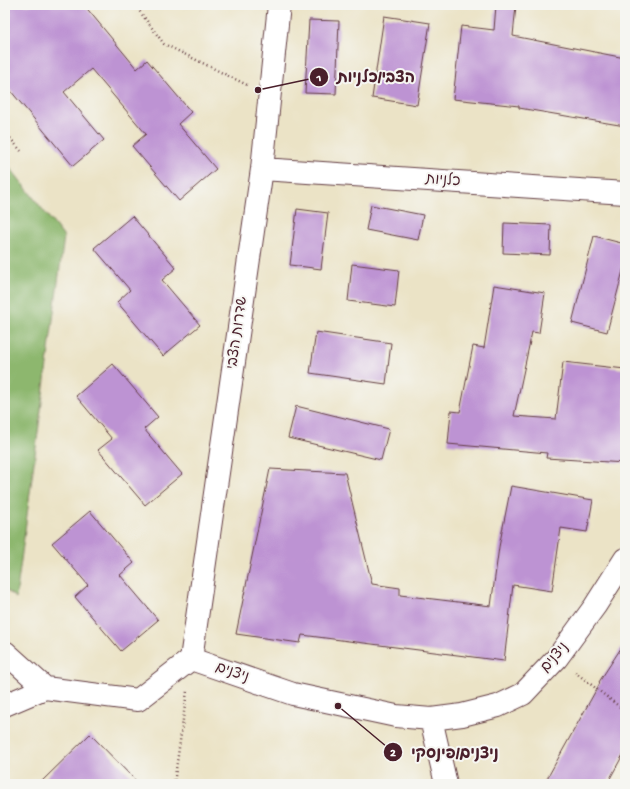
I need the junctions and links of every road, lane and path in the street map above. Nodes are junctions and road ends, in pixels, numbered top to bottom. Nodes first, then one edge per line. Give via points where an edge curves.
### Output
1 (135, 5) edge
2 (279, 5) edge
3 (269, 96) junction
4 (5, 132) edge
5 (21, 152) dead end
6 (262, 169) junction
7 (625, 193) edge
8 (625, 559) edge
9 (5, 652) edge
10 (557, 658) junction
11 (191, 659) junction
12 (44, 688) junction
13 (5, 705) edge
14 (625, 711) edge
15 (431, 719) junction
16 (174, 784) edge
17 (446, 784) edge

1 - 3 path via 164,44
2 - 3 street, שדרות הצבי
3 - 6 street, שדרות הצבי
4 - 5 path
6 - 7 street, כלניות
6 - 11 street, שדרות הצבי
8 - 10 street, ניצנים
9 - 12 street
10 - 14 path
10 - 15 street, ניצנים via 523,694 504,703 462,715
11 - 12 street via 138,700
11 - 15 street, ניצנים via 293,694 396,716
11 - 16 path
12 - 13 street
15 - 17 street

